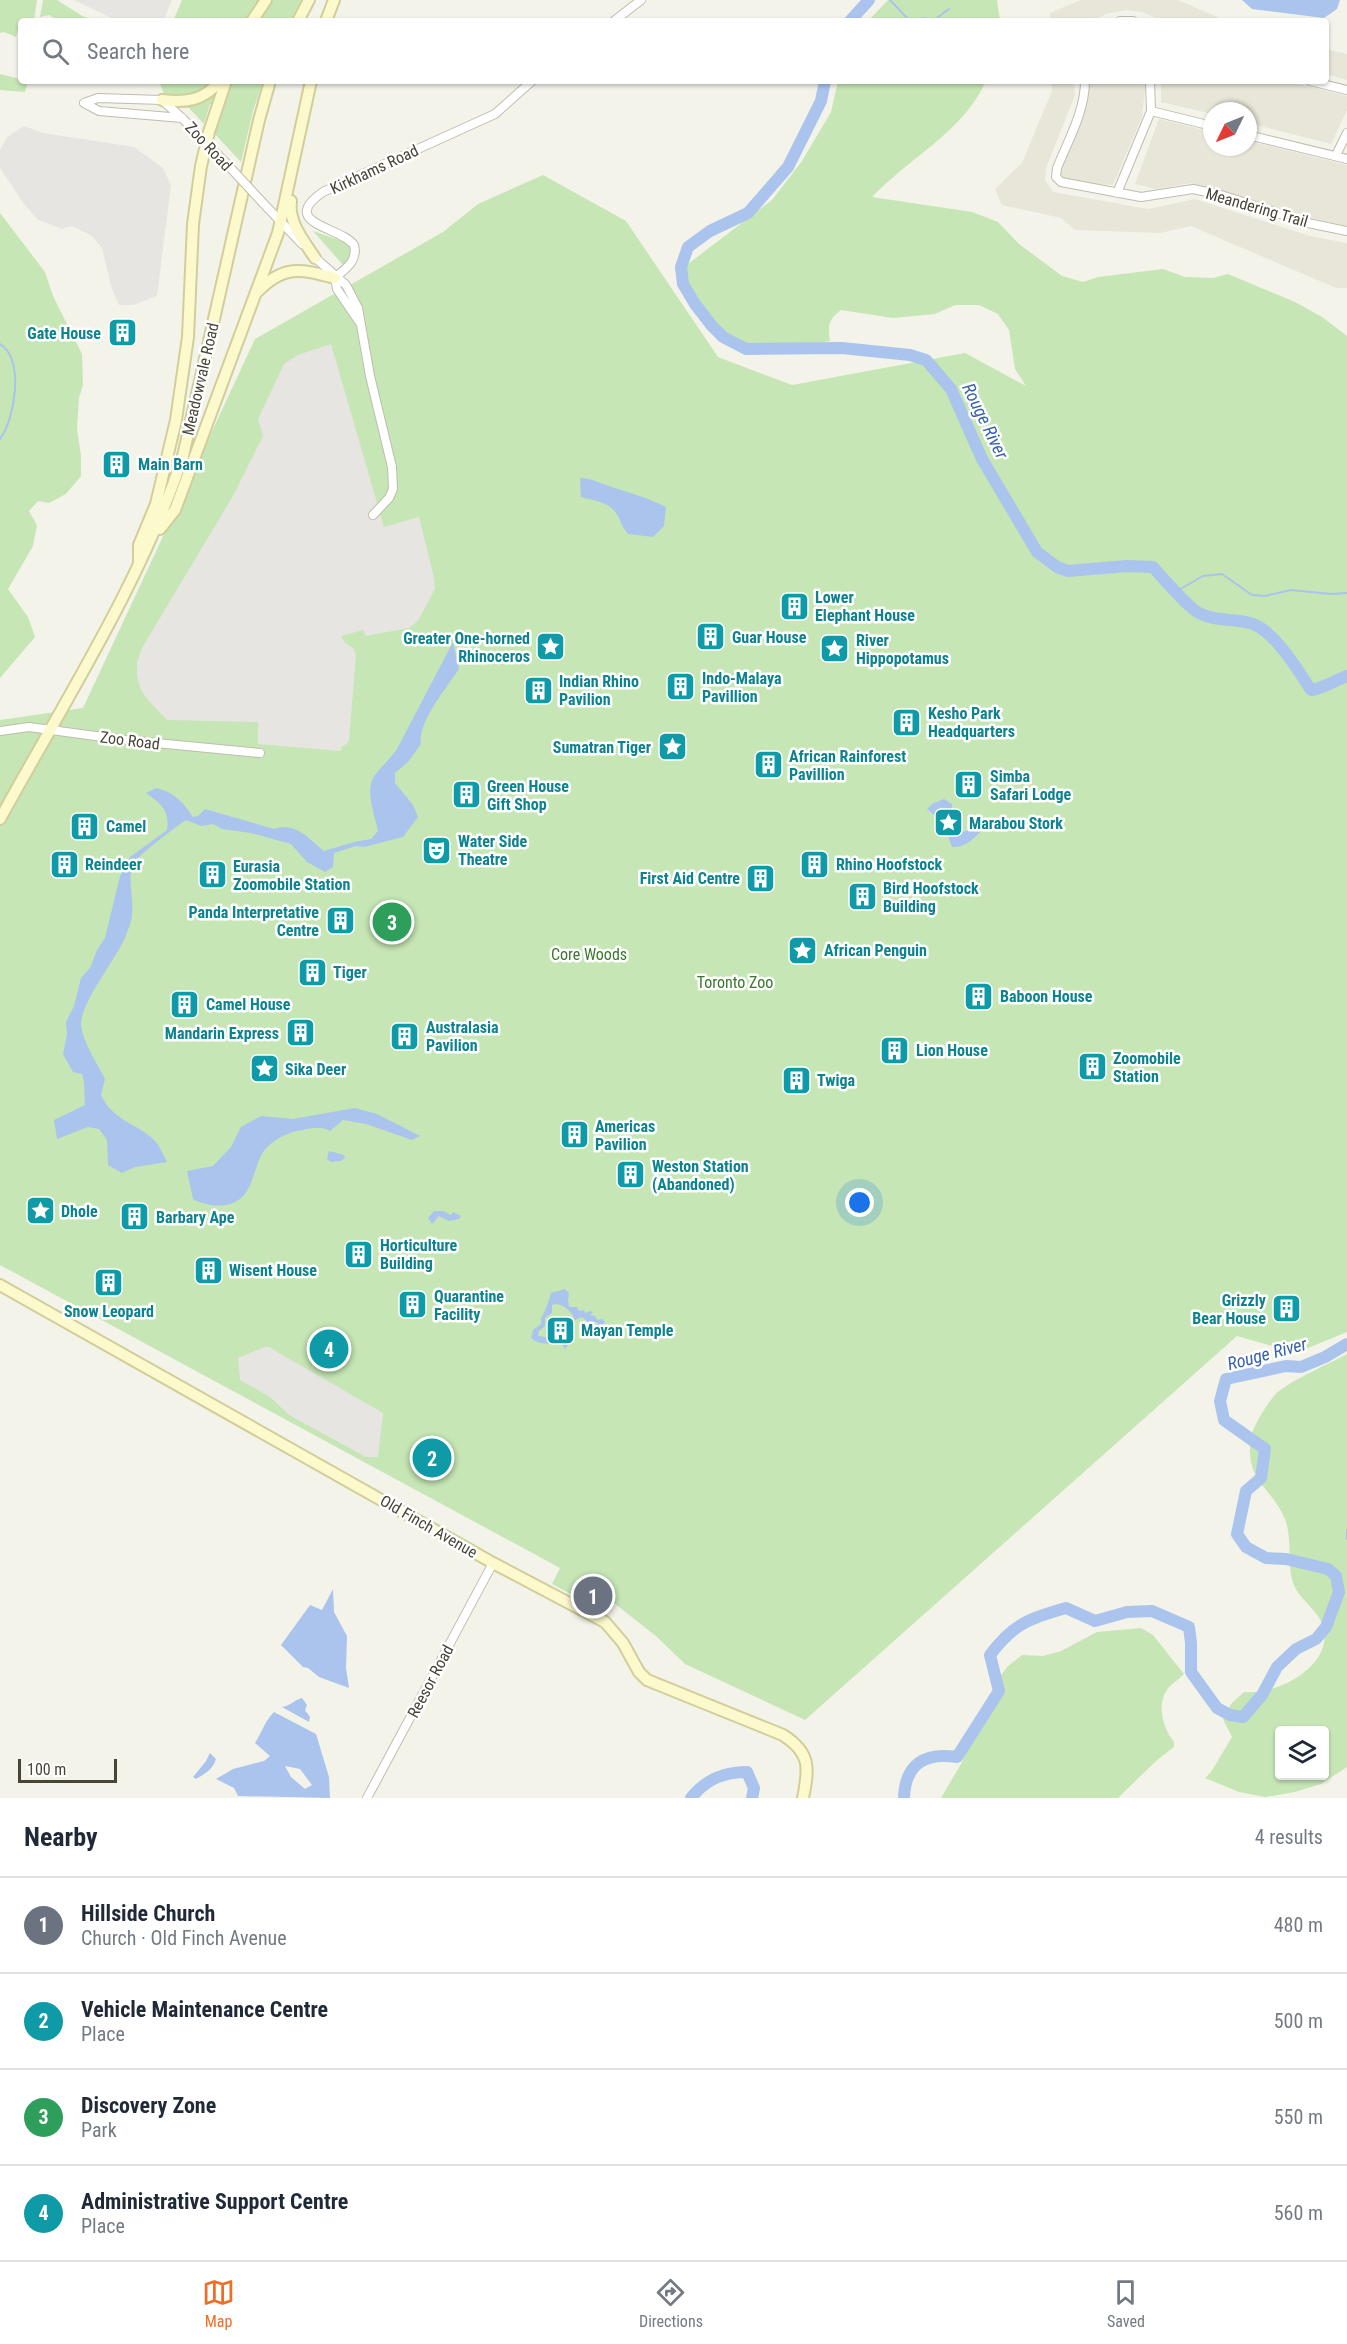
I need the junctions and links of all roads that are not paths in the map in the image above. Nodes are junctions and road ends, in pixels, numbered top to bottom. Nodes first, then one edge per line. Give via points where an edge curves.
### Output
1 (266, 0) edge
2 (309, 0) edge
3 (333, 0) edge
4 (641, 0) edge
5 (254, 18) edge
6 (300, 18) edge
7 (327, 18) edge
8 (618, 18) edge
9 (217, 84) edge
10 (225, 84) edge
11 (269, 84) edge
12 (310, 84) edge
13 (529, 84) edge
14 (1085, 84) edge
15 (1150, 84) edge
16 (1322, 84) edge
17 (1347, 90) edge
18 (162, 100) junction
19 (1151, 111) junction
20 (183, 118) junction
21 (1203, 124) edge
22 (1347, 133) edge
23 (1257, 137) edge
24 (206, 143) junction
25 (1336, 155) junction
26 (296, 156) junction
27 (1347, 159) edge
28 (1117, 193) junction
29 (281, 223) junction
30 (1347, 231) edge
31 (315, 258) junction
32 (335, 278) junction
33 (254, 294) junction
34 (373, 515) dead end
35 (151, 541) junction
36 (139, 564) junction
37 (50, 729) junction
38 (0, 731) edge
39 (260, 753) dead end
40 (0, 819) edge
41 (0, 1285) edge
42 (493, 1563) junction
43 (367, 1798) edge
44 (803, 1798) edge

1 - 5 main road
2 - 6 main road
3 - 7 main road
4 - 8 street
9 - 18 main road via 199,99 180,103
10 - 24 main road
11 - 35 main road, Meadowvale Road via 183,456
12 - 26 main road
13 - 32 street, Kirkhams Road via 495,114 312,200 308,215 312,221 343,235 354,245 353,261
14 - 28 street, Meandering Trail via 1085,96 1056,168 1056,177 1067,184
15 - 19 street
16 - 17 street
18 - 20 street
18 - 20 street, Zoo Road via 98,98 84,103 99,111
19 - 21 street
19 - 28 street
20 - 24 street, Zoo Road
22 - 25 street
23 - 25 street
24 - 29 street, Zoo Road, bridge
24 - 36 main road via 193,224 184,376 156,504 139,545
25 - 27 street
26 - 29 main road
26 - 31 main road via 292,218
28 - 30 street, Meandering Trail via 1141,197 1193,189
29 - 31 street, Zoo Road
29 - 33 main road
31 - 32 street, Zoo Road
32 - 33 main road via 295,269 272,278
32 - 34 street, Zoo Road via 337,289 361,325 392,467 393,489
33 - 35 main road via 175,510
35 - 36 main road, Meadowvale Road
36 - 37 main road, Meadowvale Road
37 - 38 street, Zoo Road via 20,727
37 - 39 street, Zoo Road
37 - 40 main road, Meadowvale Road
41 - 42 main road, Old Finch Avenue
42 - 43 street, Reesor Road
42 - 44 main road, Old Finch Avenue via 605,1622 648,1680 797,1744 807,1764

